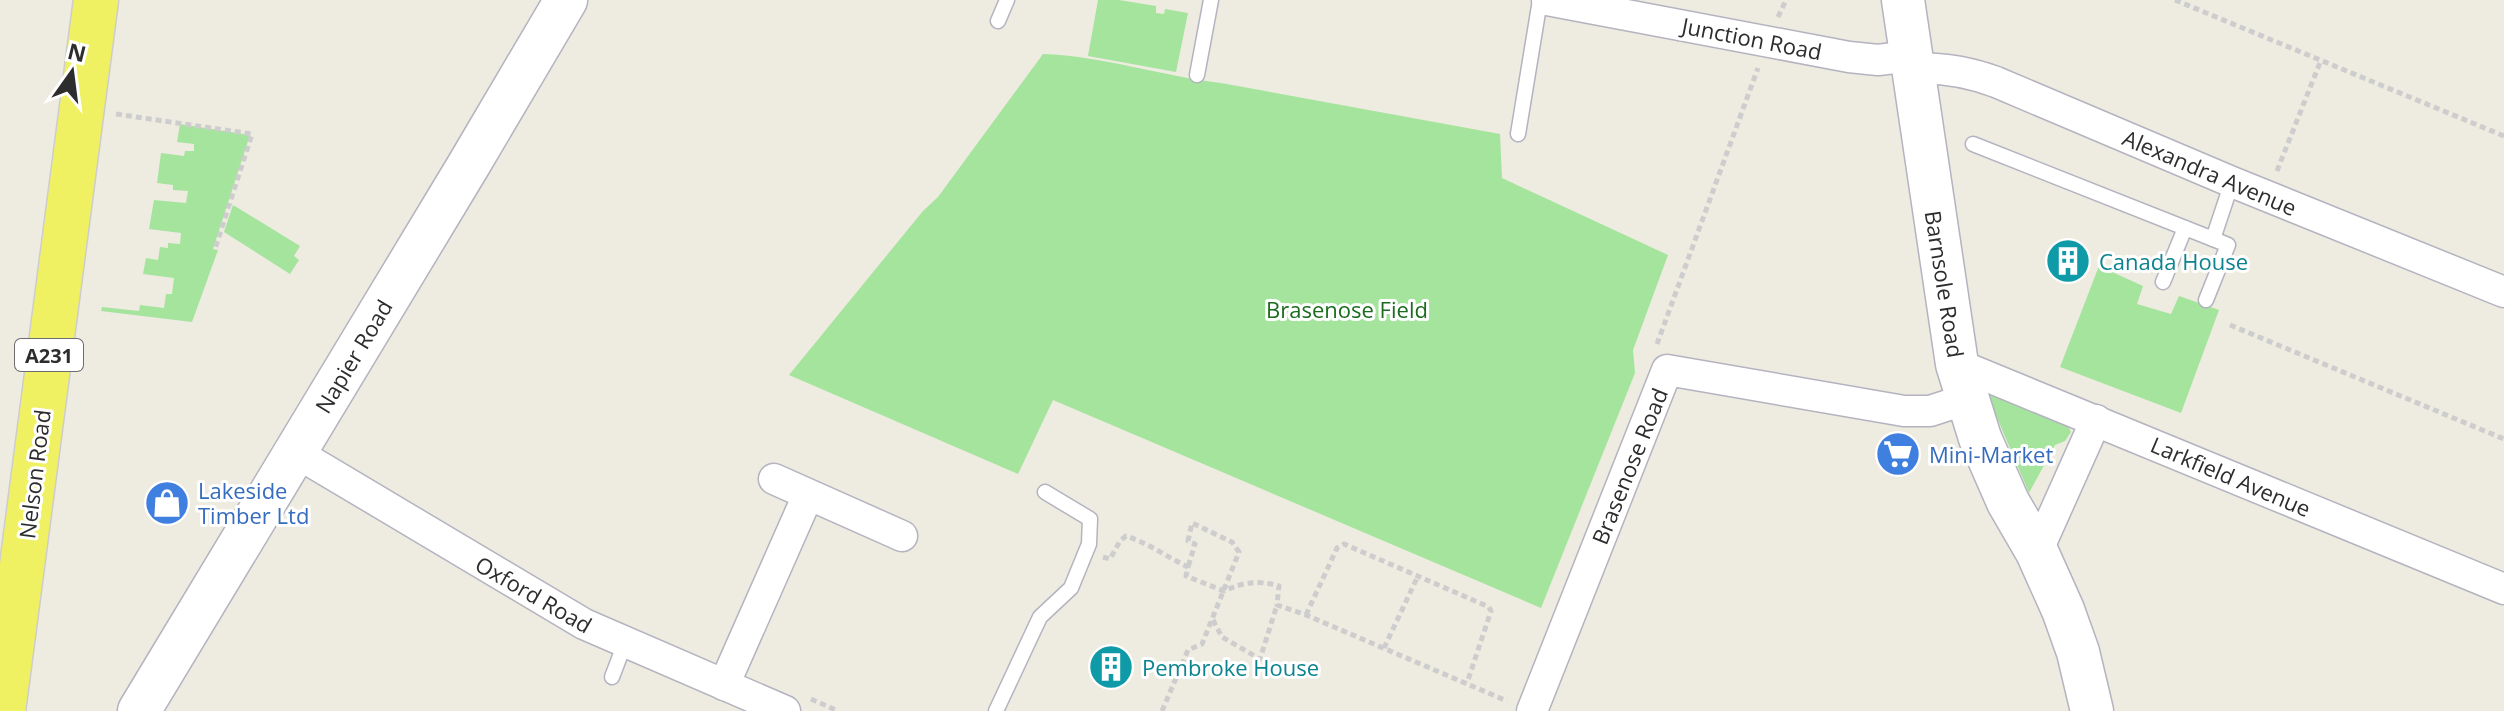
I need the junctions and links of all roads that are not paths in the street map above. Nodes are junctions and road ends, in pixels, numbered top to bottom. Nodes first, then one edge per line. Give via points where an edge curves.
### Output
1 (96, 0) edge
2 (566, 0) edge
3 (1007, 0) edge
4 (1211, 0) edge
5 (1540, 0) edge
6 (1547, 0) edge
7 (1903, 0) edge
8 (998, 21) dead end
9 (1912, 63) junction
10 (1197, 75) dead end
11 (1518, 134) dead end
12 (1973, 144) dead end
13 (2232, 182) junction
14 (2185, 228) junction
15 (2213, 239) junction
16 (2163, 282) dead end
17 (2504, 292) edge
18 (2206, 300) dead end
19 (1962, 382) junction
20 (2096, 420) junction
21 (295, 452) junction
22 (774, 479) dead end
23 (1045, 492) dead end
24 (808, 495) junction
25 (902, 536) dead end
26 (2037, 552) junction
27 (2504, 589) edge
28 (9, 598) edge
29 (625, 643) junction
30 (612, 677) dead end
31 (724, 685) junction
32 (793, 703) edge
33 (1521, 707) edge
34 (3, 711) edge
35 (139, 711) edge
36 (996, 711) edge
37 (2092, 711) edge

1 - 28 main road, Nelson Road / A231
2 - 21 street, Napier Road
3 - 8 lane
4 - 10 lane
5 - 11 lane
6 - 9 street, Junction Road
7 - 9 street, Barnsole Road
9 - 13 street, Alexandra Avenue via 1968,72
9 - 19 street, Barnsole Road
12 - 14 lane
13 - 15 lane
13 - 17 street, Alexandra Avenue
14 - 15 lane
14 - 16 lane
15 - 18 lane via 2228,245
19 - 20 street, Larkfield Avenue
19 - 26 street, Barnsole Road via 2008,502
19 - 33 street, Brasenose Road via 1930,411 1904,411 1667,370
20 - 26 street
20 - 27 street, Larkfield Avenue
21 - 29 street, Oxford Road via 572,617
21 - 35 street, Napier Road
22 - 24 street
23 - 36 lane via 1090,519 1089,544 1071,588 1040,617
24 - 25 street
24 - 31 street
26 - 37 street, Barnsole Road via 2078,652
28 - 34 main road, Nelson Road / A231
29 - 30 lane
29 - 31 street, Oxford Road
31 - 32 street, Oxford Road

